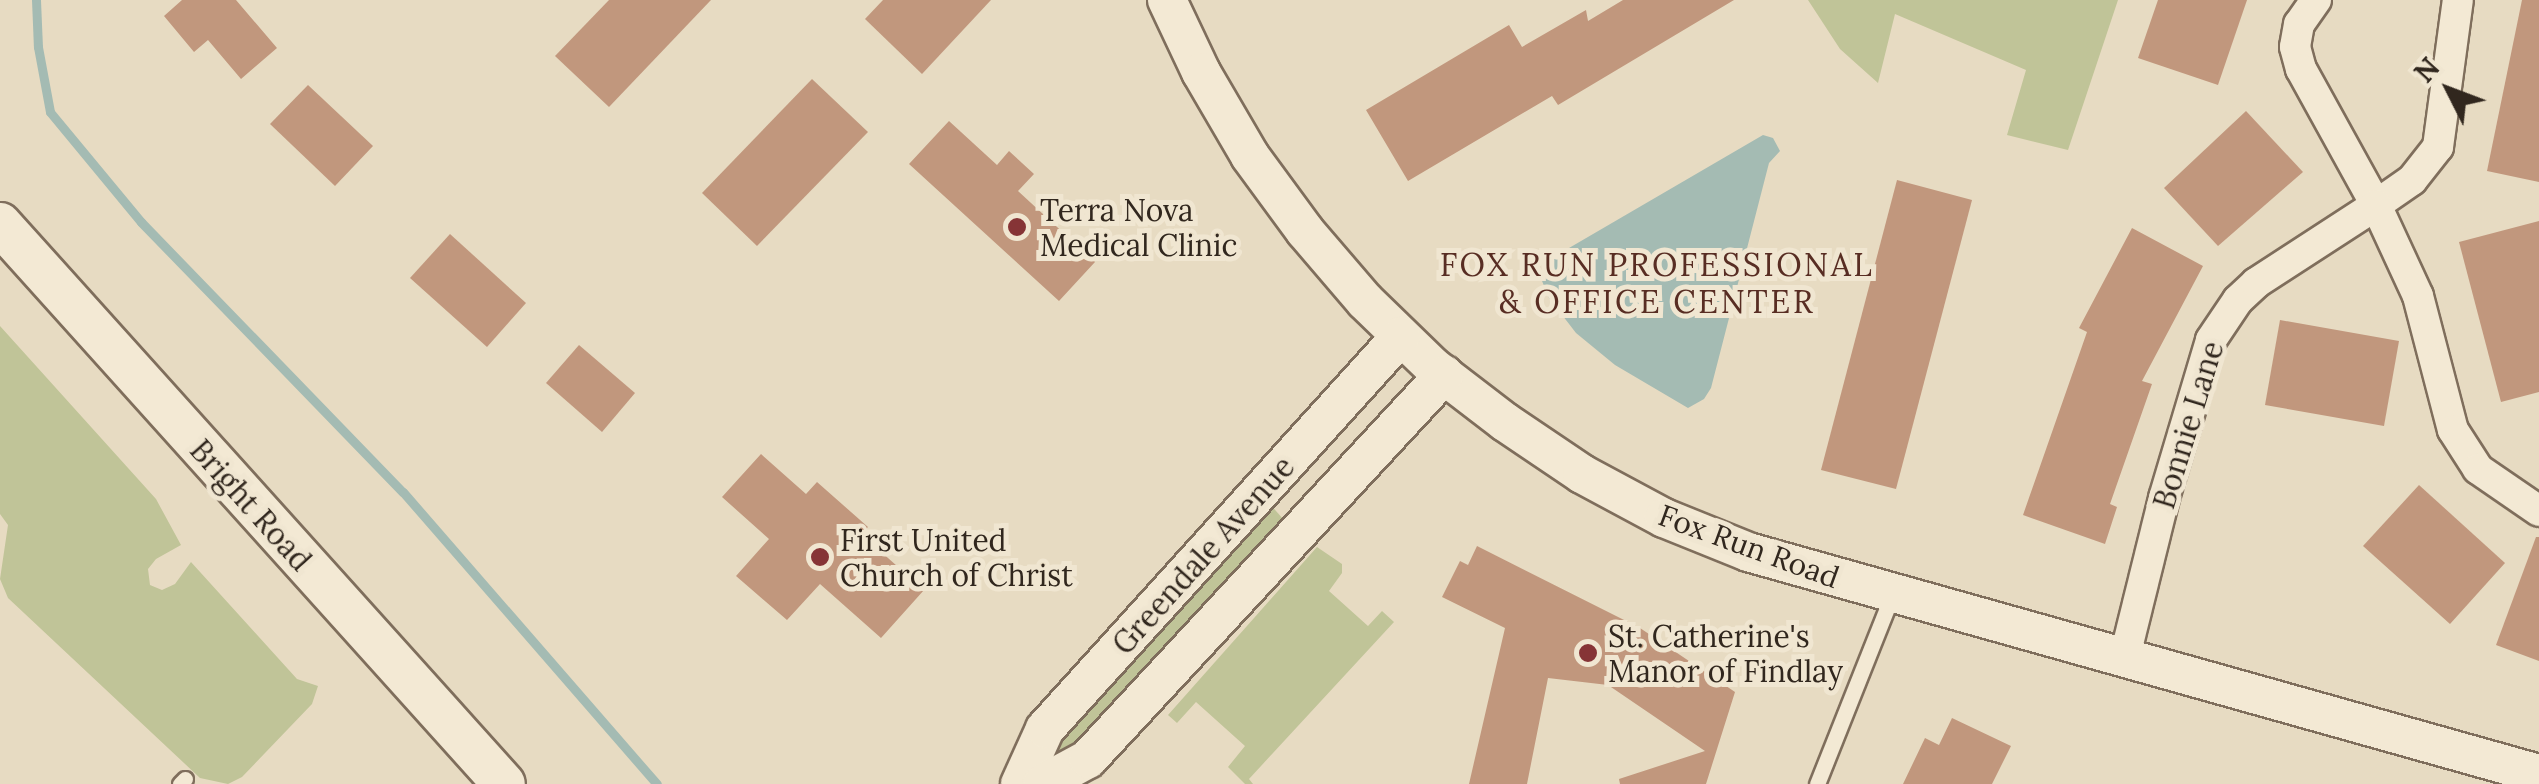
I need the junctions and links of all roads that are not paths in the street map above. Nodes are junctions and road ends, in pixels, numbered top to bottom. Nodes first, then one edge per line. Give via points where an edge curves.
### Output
1 (1167, 0) edge
2 (2316, 0) edge
3 (2458, 0) edge
4 (2376, 205) junction
5 (0, 224) edge
6 (1401, 336) junction
7 (1444, 375) junction
8 (2539, 511) edge
9 (1892, 596) junction
10 (2124, 660) junction
11 (2539, 774) edge
12 (504, 784) edge
13 (1020, 784) edge
14 (1042, 784) edge
15 (1817, 784) edge

1 - 6 street, Fox Run Road via 1200,72 1256,165 1317,245
2 - 4 street via 2298,24 2301,69
3 - 4 street, Bonnie Lane via 2438,147 2412,180
4 - 8 street via 2418,296 2453,430 2478,469
4 - 10 street, Bonnie Lane via 2256,283 2217,330 2202,363
5 - 12 main road, Bright Road
6 - 7 street, Fox Run Road
6 - 13 street, Greendale Avenue via 1045,729
7 - 9 street, Fox Run Road via 1582,474 1664,518
7 - 14 street, Greendale Avenue via 1088,760
9 - 10 street, Fox Run Road
9 - 15 lane
10 - 11 street, Fox Run Road

